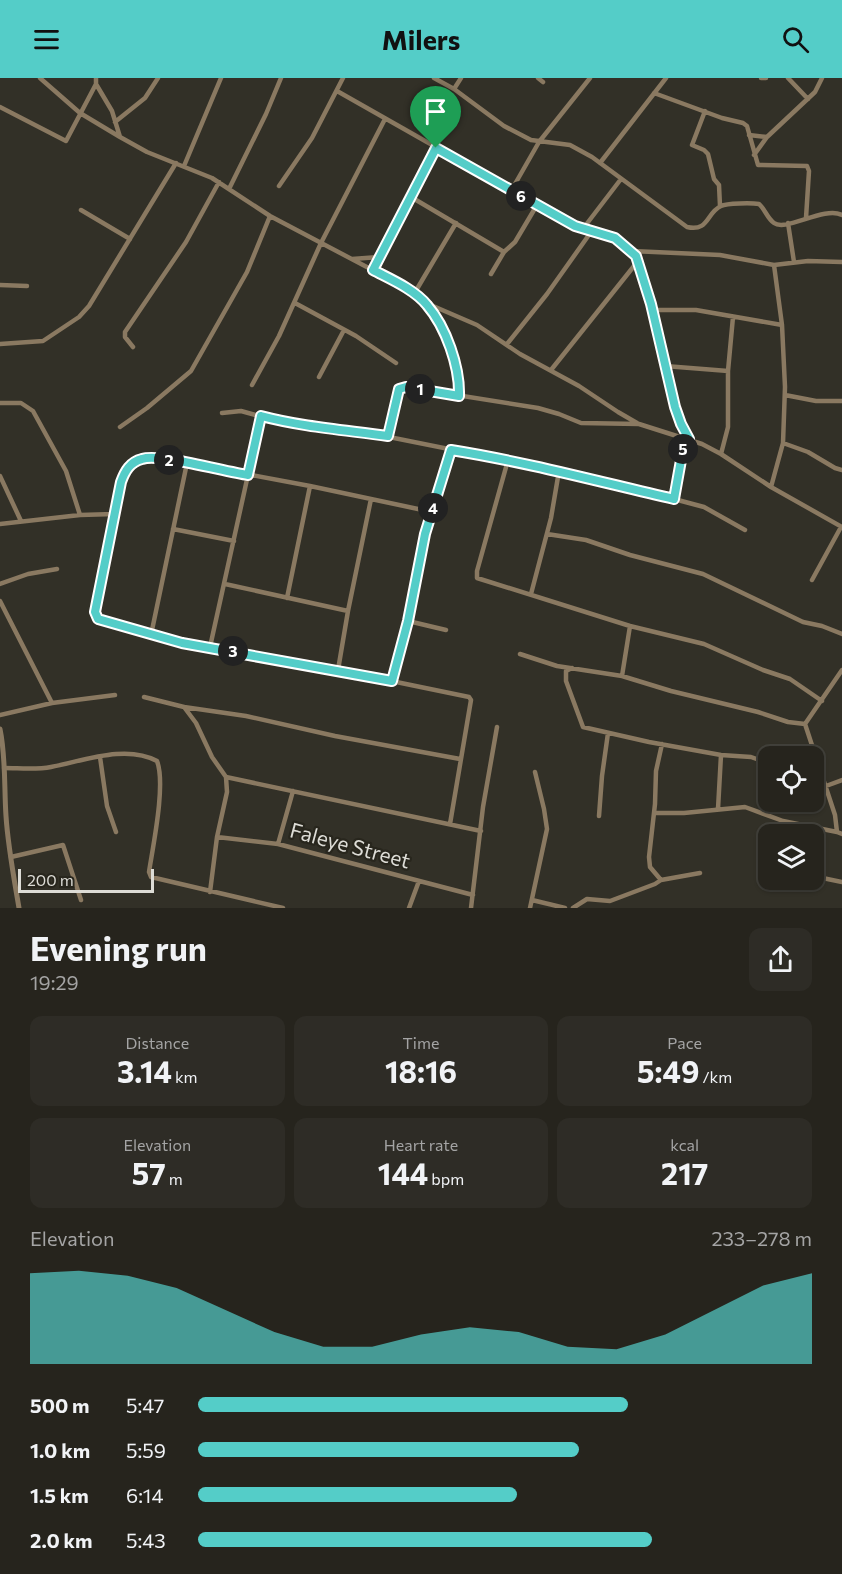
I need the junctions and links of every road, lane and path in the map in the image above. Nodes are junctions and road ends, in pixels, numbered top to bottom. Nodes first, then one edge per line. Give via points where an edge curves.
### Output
1 (40, 78) edge
2 (159, 78) edge
3 (221, 78) edge
4 (281, 78) edge
5 (343, 78) edge
6 (434, 78) edge
7 (461, 78) edge
8 (538, 78) edge
9 (591, 78) edge
10 (666, 78) edge
11 (761, 78) edge
12 (766, 78) edge
13 (788, 78) edge
14 (822, 78) edge
15 (96, 81) edge
16 (543, 82) dead end
17 (454, 89) junction
18 (337, 91) junction
19 (654, 93) junction
20 (808, 99) junction
21 (0, 107) edge
22 (705, 111) junction
23 (80, 113) junction
24 (385, 118) junction
25 (115, 122) junction
26 (749, 135) junction
27 (120, 137) junction
28 (767, 137) junction
29 (539, 142) junction
30 (436, 148) junction
31 (754, 155) junction
32 (176, 163) junction
33 (600, 163) junction
34 (184, 166) junction
35 (621, 179) junction
36 (219, 182) junction
37 (279, 186) dead end
38 (229, 189) junction
39 (511, 191) junction
40 (411, 197) junction
41 (537, 205) junction
42 (720, 206) junction
43 (81, 210) dead end
44 (842, 215) edge
45 (270, 216) junction
46 (806, 218) junction
47 (456, 223) junction
48 (788, 223) junction
49 (582, 230) junction
50 (591, 232) junction
51 (130, 239) junction
52 (321, 243) junction
53 (632, 251) junction
54 (504, 252) junction
55 (379, 257) junction
56 (351, 259) junction
57 (638, 261) junction
58 (794, 262) junction
59 (842, 262) edge
60 (774, 265) junction
61 (373, 270) junction
62 (491, 274) dead end
63 (0, 285) edge
64 (27, 286) dead end
65 (414, 294) junction
66 (295, 303) junction
67 (426, 303) junction
68 (652, 310) junction
69 (733, 317) junction
70 (782, 325) junction
71 (344, 330) junction
72 (0, 344) edge
73 (507, 344) junction
74 (132, 346) dead end
75 (396, 363) dead end
76 (665, 366) junction
77 (551, 370) junction
78 (728, 371) junction
79 (320, 377) dead end
80 (252, 385) dead end
81 (785, 395) junction
82 (459, 396) junction
83 (842, 402) edge
84 (0, 403) edge
85 (618, 412) junction
86 (222, 413) dead end
87 (261, 416) junction
88 (616, 422) junction
89 (639, 424) junction
90 (120, 427) dead end
91 (388, 436) junction
92 (687, 438) junction
93 (783, 443) junction
94 (451, 450) junction
95 (721, 454) junction
96 (508, 460) junction
97 (187, 463) junction
98 (842, 470) edge
99 (560, 471) junction
100 (248, 475) junction
101 (0, 476) edge
102 (310, 486) junction
103 (771, 487) junction
104 (371, 499) junction
105 (674, 499) junction
106 (432, 512) junction
107 (114, 514) junction
108 (80, 515) junction
109 (21, 522) junction
110 (0, 524) edge
111 (842, 527) edge
112 (173, 529) junction
113 (745, 530) dead end
114 (547, 534) junction
115 (234, 542) junction
116 (57, 569) dead end
117 (812, 580) dead end
118 (0, 584) edge
119 (225, 584) junction
120 (531, 594) junction
121 (286, 598) junction
122 (0, 601) edge
123 (348, 611) junction
124 (408, 621) junction
125 (630, 626) junction
126 (446, 630) dead end
127 (842, 634) edge
128 (151, 635) junction
129 (210, 647) junction
130 (520, 654) dead end
131 (572, 668) junction
132 (338, 670) junction
133 (842, 670) edge
134 (622, 676) junction
135 (392, 681) junction
136 (114, 694) dead end
137 (144, 697) dead end
138 (822, 701) junction
139 (52, 703) junction
140 (184, 707) junction
141 (0, 715) edge
142 (805, 724) junction
143 (496, 727) dead end
144 (0, 729) edge
145 (608, 734) junction
146 (662, 744) junction
147 (813, 746) edge
148 (721, 755) junction
149 (100, 757) junction
150 (460, 759) junction
151 (758, 759) edge
152 (4, 768) junction
153 (535, 772) dead end
154 (226, 777) junction
155 (824, 778) edge
156 (842, 780) edge
157 (2, 782) edge
158 (828, 787) junction
159 (293, 791) junction
160 (718, 809) junction
161 (654, 813) junction
162 (599, 816) dead end
163 (450, 824) junction
164 (481, 831) junction
165 (116, 832) dead end
166 (839, 833) edge
167 (217, 837) junction
168 (278, 844) junction
169 (11, 858) junction
170 (700, 873) dead end
171 (824, 878) edge
172 (661, 880) junction
173 (419, 881) junction
174 (842, 882) edge
175 (210, 892) junction
176 (473, 895) junction
177 (81, 900) dead end
178 (532, 900) junction
179 (249, 905) edge
180 (18, 908) edge
181 (283, 908) edge
182 (408, 908) edge
183 (471, 908) edge
184 (530, 908) edge
185 (565, 908) edge
186 (573, 908) edge

1 - 23 street
2 - 25 street via 145,98
3 - 34 street
4 - 38 street
5 - 18 street
6 - 17 street
7 - 17 street
8 - 16 street
9 - 29 street
10 - 19 street
11 - 12 street
13 - 20 street
14 - 20 street
15 - 23 street
15 - 25 street
17 - 29 street via 504,126
18 - 24 street
18 - 37 street via 312,138
19 - 22 street
19 - 33 street
20 - 28 street
21 - 23 street via 65,141
22 - 26 street via 743,123
22 - 42 street via 692,145 708,154 719,185
23 - 27 street
24 - 30 street
24 - 52 street
25 - 27 street
26 - 28 street
26 - 31 street
27 - 32 street
28 - 31 street
29 - 33 street via 570,145
29 - 39 street
30 - 39 street
30 - 40 street
31 - 46 street via 758,165 809,168
32 - 34 street
32 - 51 street
33 - 35 street
34 - 36 street
35 - 42 street via 687,227 702,226
35 - 49 street
36 - 38 street
36 - 74 street via 186,242 125,332
38 - 45 street
39 - 41 street
40 - 47 street
40 - 55 street
41 - 49 street
41 - 54 street via 515,242
42 - 48 street via 759,204 776,224
43 - 51 street
44 - 46 street via 833,212
45 - 52 street
45 - 90 street via 247,272 191,371
46 - 48 street
47 - 54 street
47 - 65 street
48 - 58 street
49 - 50 street
50 - 53 street via 615,238
50 - 73 street
51 - 72 street via 79,317 43,341
52 - 56 street
52 - 66 street
53 - 57 street
53 - 60 street via 720,255
54 - 62 street
55 - 56 street
55 - 61 street
56 - 61 street
57 - 68 street
57 - 77 street
58 - 59 street
58 - 60 street
60 - 70 street
61 - 65 street
63 - 64 street
65 - 67 street
66 - 71 street
66 - 80 street
67 - 73 street
67 - 82 street via 437,319 458,370
68 - 69 street via 689,310
68 - 76 street
69 - 70 street
69 - 78 street
70 - 81 street
71 - 75 street
71 - 79 street
73 - 77 street
76 - 78 street
76 - 92 street
77 - 85 street
78 - 95 street via 728,427
81 - 83 street
81 - 93 street
82 - 88 street via 537,408 581,423
82 - 91 street via 399,389
84 - 108 street via 21,403 33,411 66,471
85 - 88 street
85 - 89 street
86 - 87 street via 234,410
87 - 91 street
87 - 100 street
88 - 89 street
89 - 92 street
91 - 94 street
92 - 95 street
92 - 105 street
93 - 98 street
93 - 103 street
94 - 96 street
94 - 106 street
95 - 103 street
96 - 99 street
96 - 120 street via 477,578
97 - 100 street
97 - 107 street via 145,458 129,466
97 - 112 street
99 - 105 street
99 - 114 street
100 - 102 street
100 - 115 street
101 - 109 street
102 - 104 street
102 - 121 street
103 - 111 street
104 - 106 street
104 - 123 street
105 - 113 street via 704,507
106 - 124 street
107 - 108 street
107 - 128 street via 96,616
108 - 109 street
109 - 110 street
111 - 117 street
112 - 115 street
112 - 128 street
114 - 120 street
114 - 127 street via 586,540 703,574 803,622
115 - 119 street
116 - 118 street
119 - 121 street
119 - 129 street
120 - 125 street
121 - 123 street
122 - 139 street
123 - 132 street
124 - 126 street
124 - 135 street
125 - 134 street
125 - 138 street via 704,644 790,679
128 - 129 street
129 - 132 street
130 - 131 street
131 - 134 street
131 - 145 street via 565,678 581,725
132 - 135 street
133 - 138 street
134 - 142 street
135 - 150 street via 469,697
136 - 139 street
137 - 140 street
138 - 142 street
139 - 141 street
140 - 150 street
140 - 154 street
142 - 147 street
143 - 164 street
144 - 152 street
145 - 146 street
145 - 162 street
146 - 148 street
146 - 161 street
148 - 151 street
148 - 160 street
149 - 152 street via 48,767
149 - 165 street via 107,806
149 - 175 street via 137,754 157,761 159,794 150,875 153,879
150 - 163 street
152 - 157 street
153 - 178 street via 547,829
154 - 159 street
154 - 167 street via 227,792
155 - 158 street
156 - 158 street
157 - 169 street
158 - 166 street
159 - 163 street
159 - 168 street
160 - 161 street
160 - 166 street via 745,807 783,821
161 - 172 street via 649,862
163 - 164 street
164 - 176 street
167 - 168 street, Faleye Street
167 - 175 street
168 - 173 street, Faleye Street
169 - 177 street via 63,845
169 - 180 street
170 - 172 street
171 - 174 street
172 - 186 street via 610,901 590,898
173 - 176 street, Faleye Street
173 - 182 street
175 - 179 street
176 - 183 street
178 - 184 street
178 - 185 street
179 - 181 street

